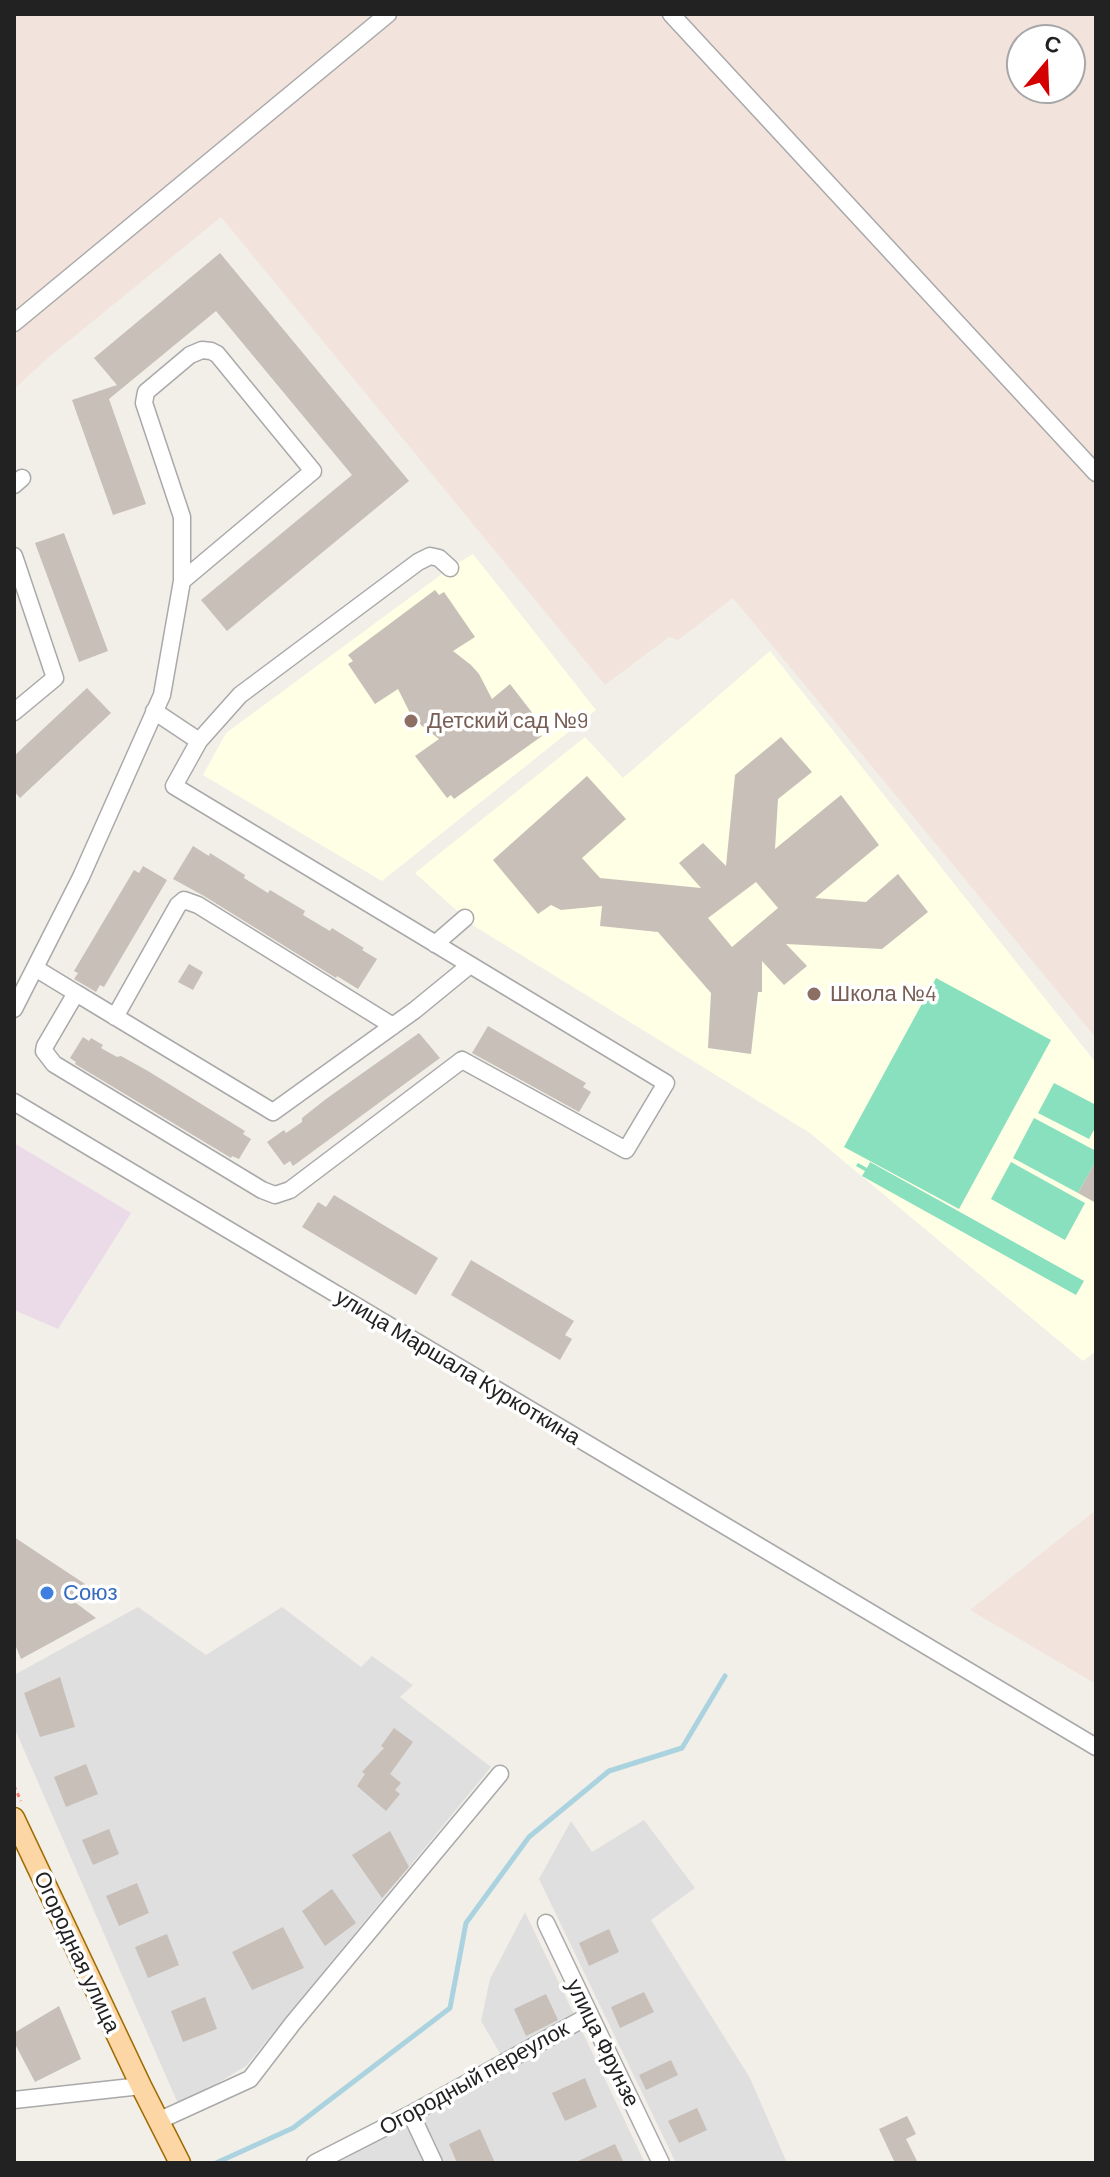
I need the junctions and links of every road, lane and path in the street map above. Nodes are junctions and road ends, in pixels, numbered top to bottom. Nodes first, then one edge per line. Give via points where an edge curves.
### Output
1 (388, 14) edge
2 (671, 14) edge
3 (14, 323) edge
4 (1096, 473) edge
5 (14, 556) edge
6 (450, 568) dead end
7 (182, 581) junction
8 (154, 711) junction
9 (14, 712) edge
10 (199, 741) junction
11 (465, 918) dead end
12 (435, 944) junction
13 (470, 965) junction
14 (35, 968) junction
15 (76, 993) junction
16 (14, 1009) edge
17 (115, 1017) junction
18 (393, 1026) junction
19 (14, 1102) edge
20 (1096, 1747) edge
21 (500, 1774) dead end
22 (14, 1818) edge
23 (546, 1923) dead end
24 (590, 2015) junction
25 (141, 2086) junction
26 (14, 2100) edge
27 (411, 2114) junction
28 (158, 2121) junction
29 (180, 2163) edge
30 (315, 2163) edge
31 (434, 2163) edge
32 (661, 2163) edge

1 - 3 street
2 - 4 street
5 - 9 street via 55,678
6 - 10 street via 430,556 418,562 240,695
7 - 7 street via 313,471 217,354 202,350 146,392 144,403 182,517
7 - 8 street via 162,695
8 - 10 street
8 - 14 street
10 - 12 street via 174,786
11 - 12 street
12 - 13 street
13 - 15 street via 666,1083 626,1150 462,1060 290,1190 275,1195 54,1064 45,1046
13 - 18 street
14 - 15 street
14 - 16 street
15 - 17 street
17 - 18 street via 273,1112
17 - 18 street via 184,900
19 - 20 street, улица Маршала Куркоткина
21 - 28 street via 250,2079
22 - 25 main road, Огородная улица
23 - 24 street, улица Фрунзе
24 - 27 street, Огородный переулок
24 - 32 street, улица Фрунзе
25 - 26 street
25 - 28 main road, Огородная улица
27 - 30 street, Огородный переулок
27 - 31 street
28 - 29 main road, Огородная улица

